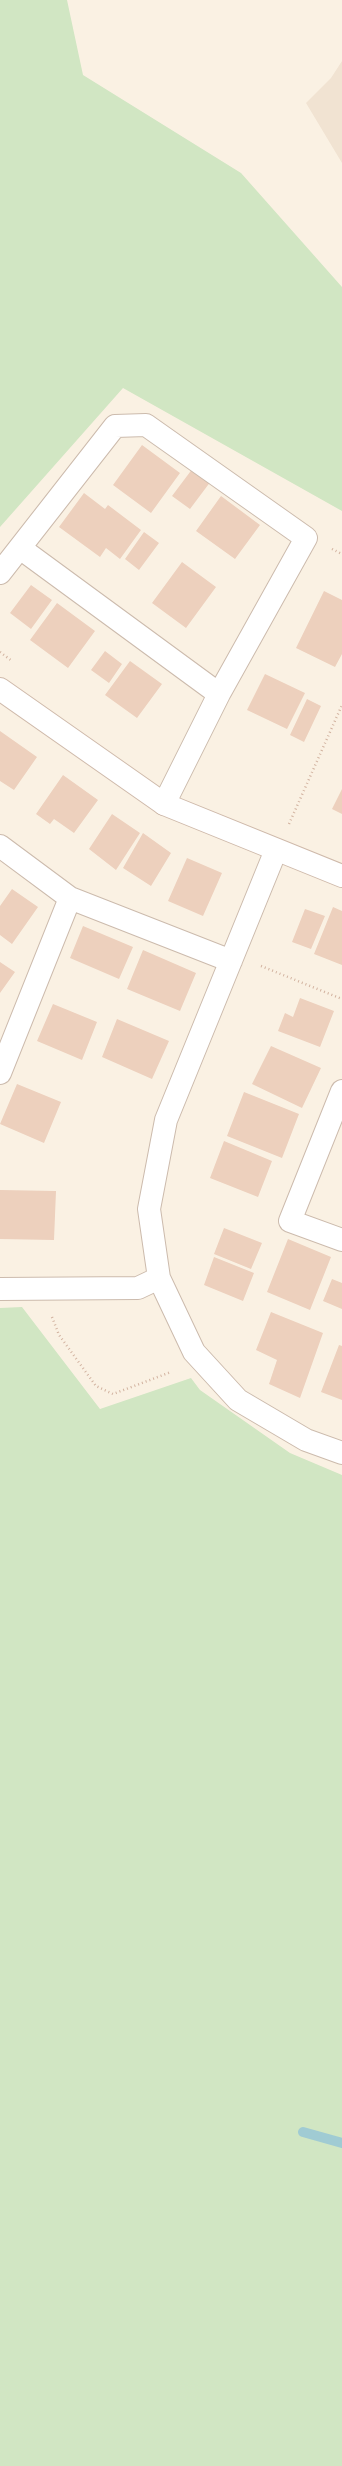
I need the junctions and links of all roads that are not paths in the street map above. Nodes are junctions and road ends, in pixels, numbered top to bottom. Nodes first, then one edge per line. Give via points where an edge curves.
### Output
1 (20, 548) junction
2 (0, 573) edge
3 (0, 689) edge
4 (219, 694) junction
5 (164, 804) junction
6 (0, 846) edge
7 (276, 850) junction
8 (342, 876) edge
9 (70, 898) junction
10 (231, 960) junction
11 (0, 1073) edge
12 (342, 1091) edge
13 (342, 1240) edge
14 (159, 1278) junction
15 (0, 1289) edge
16 (342, 1454) edge

1 - 2 street
1 - 4 street
1 - 4 street via 115,426 123,425 146,425 306,538
3 - 5 street
4 - 5 street
5 - 7 street
6 - 9 street
7 - 8 street
7 - 10 street
9 - 10 street
9 - 11 street
10 - 14 street via 166,1120 149,1209
12 - 13 street via 290,1221
14 - 15 street via 138,1288
14 - 16 street via 194,1352 238,1400 306,1440

